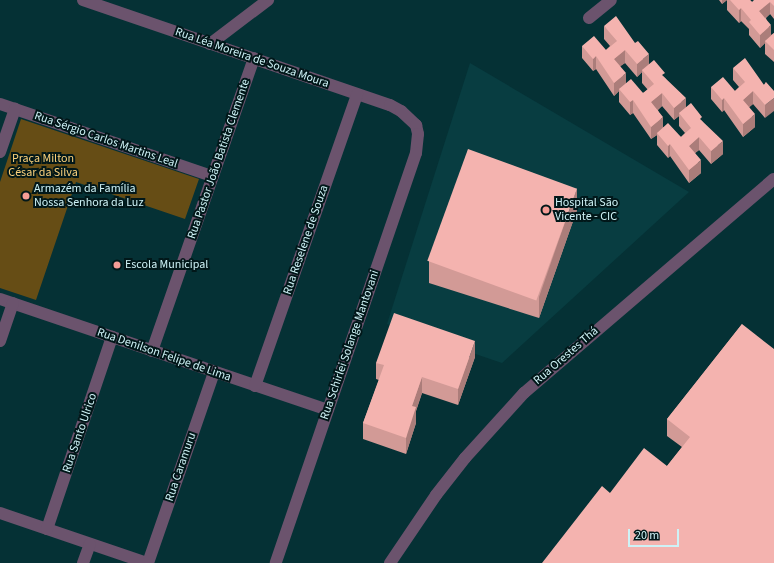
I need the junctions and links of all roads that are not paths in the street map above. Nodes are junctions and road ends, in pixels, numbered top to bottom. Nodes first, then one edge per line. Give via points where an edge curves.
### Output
1 (83, 0) edge
2 (268, 0) edge
3 (611, 0) edge
4 (589, 18) dead end
5 (210, 44) junction
6 (254, 58) junction
7 (357, 94) junction
8 (0, 104) edge
9 (15, 109) junction
10 (416, 125) joint
11 (0, 152) edge
12 (212, 176) junction
13 (774, 179) edge
14 (0, 299) edge
15 (13, 303) junction
16 (112, 337) junction
17 (0, 341) edge
18 (152, 350) junction
19 (214, 372) junction
20 (255, 386) junction
21 (328, 410) junction
22 (0, 513) edge
23 (47, 529) junction
24 (90, 544) junction
25 (83, 563) edge
26 (148, 563) edge
27 (276, 563) edge
28 (390, 563) edge

1 - 5 street, Rua Léa Moreira de Souza Moura
2 - 5 street
3 - 4 street
5 - 6 street, Rua Léa Moreira de Souza Moura
6 - 7 street, Rua Léa Moreira de Souza Moura
6 - 12 street, Rua Pastor João Batista Clemente
7 - 10 street, Rua Léa Moreira de Souza Moura via 401,111
7 - 20 street, Rua Reselene de Souza
8 - 9 street, Rua Sérgio Carlos Martins Leal
9 - 11 street
9 - 12 street, Rua Sérgio Carlos Martins Leal
10 - 21 street, Rua Schirlei Solange Mantovani via 416,153
12 - 18 street, Rua Pastor João Batista Clemente
13 - 28 street, Rua Orestes Thá via 524,393 460,464
14 - 15 street, Rua Denilson Felipe de Lima
15 - 16 street, Rua Denilson Felipe de Lima
15 - 17 street
16 - 18 street, Rua Denilson Felipe de Lima
16 - 23 street, Rua Santo Ulrico
18 - 19 street, Rua Denilson Felipe de Lima
19 - 20 street, Rua Denilson Felipe de Lima
19 - 26 street, Rua Caramuru
20 - 21 street, Rua Denilson Felipe de Lima
21 - 27 street, Rua Schirlei Solange Mantovani
22 - 23 street
23 - 24 street
24 - 25 street
24 - 26 street

